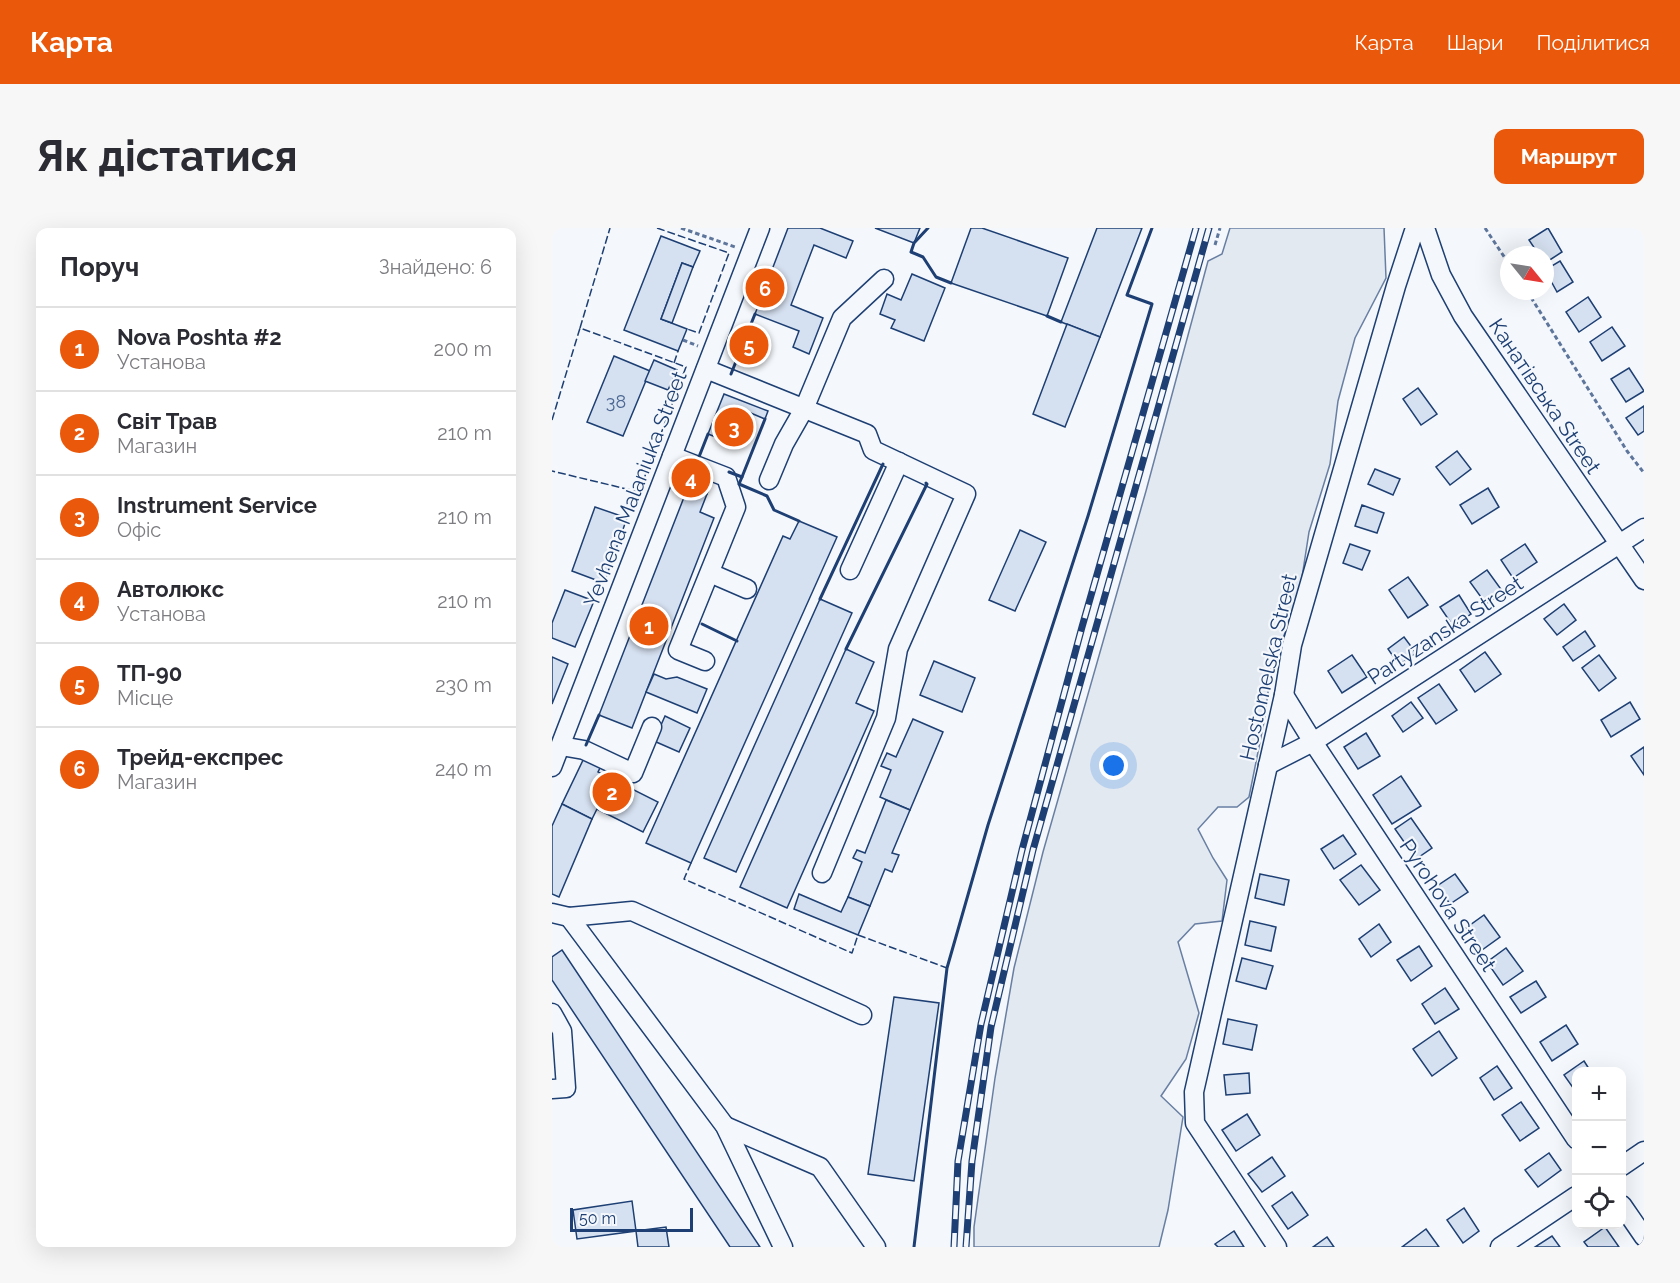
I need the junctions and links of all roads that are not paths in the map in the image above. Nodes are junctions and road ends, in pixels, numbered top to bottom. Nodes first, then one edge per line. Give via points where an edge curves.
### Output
1 (760, 228) edge
2 (1415, 228) edge
3 (1425, 228) edge
4 (884, 279) dead end
5 (706, 369) junction
6 (804, 409) junction
7 (672, 456) junction
8 (899, 462) junction
9 (770, 480) dead end
10 (1644, 528) edge
11 (1620, 545) junction
12 (850, 570) dead end
13 (710, 573) junction
14 (1644, 580) edge
15 (747, 589) dead end
16 (705, 661) dead end
17 (1284, 695) junction
18 (652, 727) dead end
19 (1313, 742) junction
20 (561, 746) junction
21 (1268, 765) junction
22 (552, 767) edge
23 (822, 873) dead end
24 (560, 915) edge
25 (552, 1013) edge
26 (862, 1015) dead end
27 (552, 1089) edge
28 (725, 1126) junction
29 (1572, 1133) edge
30 (1644, 1151) edge
31 (1626, 1163) edge
32 (1572, 1199) edge
33 (1626, 1211) edge
34 (1644, 1237) edge
35 (783, 1247) edge
36 (876, 1247) edge
37 (1277, 1247) edge
38 (1500, 1247) edge

1 - 5 street, Yevhena Malaniuka Street
2 - 17 street, Hostomelska Street via 1292,645
3 - 11 street, Канатівська Street via 1441,275 1463,315
4 - 6 street via 842,318
5 - 6 street
5 - 7 street, Yevhena Malaniuka Street
6 - 8 street via 867,434 873,450
6 - 9 street
7 - 13 street via 726,477 736,507
7 - 20 street, Yevhena Malaniuka Street
8 - 12 street
8 - 23 street via 966,494 897,649 886,718
10 - 11 street, Partyzanska Street
11 - 14 street, Канатівська Street
11 - 19 street, Partyzanska Street
13 - 15 street
13 - 16 street via 678,650
17 - 19 street, Pyrohova Street
17 - 21 street, Hostomelska Street
18 - 20 street via 633,772 584,750
19 - 21 street, Partyzanska Street
19 - 29 street, Pyrohova Street
20 - 22 street, Yevhena Malaniuka Street
21 - 37 street, Hostomelska Street via 1194,1092 1195,1123
24 - 26 street via 632,911
24 - 28 street
25 - 27 street via 562,1031 566,1088
28 - 35 street
28 - 36 street via 820,1167
30 - 31 street
32 - 38 street
33 - 34 street

